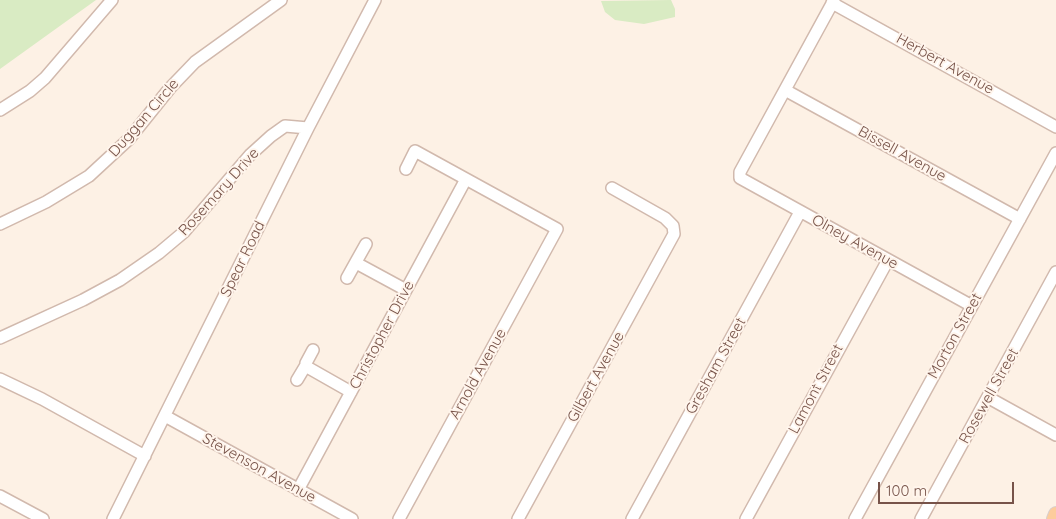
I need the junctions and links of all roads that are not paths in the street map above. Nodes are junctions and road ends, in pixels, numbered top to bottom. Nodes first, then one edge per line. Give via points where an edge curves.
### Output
1 (112, 0) edge
2 (280, 0) edge
3 (375, 0) edge
4 (833, 2) edge
5 (785, 90) junction
6 (0, 110) edge
7 (1056, 127) edge
8 (308, 128) junction
9 (1056, 153) edge
10 (406, 169) dead end
11 (466, 179) junction
12 (612, 188) dead end
13 (800, 212) junction
14 (1020, 219) junction
15 (0, 224) edge
16 (366, 244) dead end
17 (357, 260) junction
18 (888, 260) junction
19 (1056, 272) edge
20 (347, 278) dead end
21 (406, 290) junction
22 (972, 306) junction
23 (0, 338) edge
24 (313, 350) dead end
25 (306, 365) junction
26 (0, 379) edge
27 (297, 380) dead end
28 (351, 392) junction
29 (989, 398) junction
30 (165, 416) junction
31 (1056, 435) edge
32 (145, 456) junction
33 (298, 490) junction
34 (0, 496) edge
35 (1056, 514) edge
36 (43, 519) edge
37 (113, 519) edge
38 (352, 519) edge
39 (399, 519) edge
40 (518, 519) edge
41 (632, 519) edge
42 (746, 519) edge
43 (855, 519) edge
44 (921, 519) edge
45 (1054, 519) edge

1 - 6 street via 45,78
2 - 15 street, Duggan Circle via 195,62 129,139 94,172 56,196
3 - 8 street, Spear Road
4 - 5 street
4 - 7 street, Herbert Avenue
5 - 13 street, Olney Avenue via 740,177
5 - 14 street, Bissell Avenue
8 - 23 street, Rosemary Drive via 286,126 271,136 250,155 184,232 120,280
8 - 30 street, Spear Road
9 - 14 street, Morton Street
10 - 11 street via 415,151
11 - 21 street, Christopher Drive
11 - 39 street, Arnold Avenue via 557,230
12 - 40 street, Gilbert Avenue via 665,218 673,226 674,234
13 - 18 street, Olney Avenue
13 - 41 street, Gresham Street
14 - 22 street, Morton Street
16 - 17 street
17 - 20 street
17 - 21 street via 360,265
18 - 22 street, Olney Avenue
18 - 42 street, Lamont Street
19 - 29 street, Rosewell Street
21 - 28 street, Christopher Drive
22 - 43 street, Morton Street
24 - 25 street
25 - 27 street
25 - 28 street
26 - 32 street
28 - 33 street, Christopher Drive
29 - 31 street
29 - 44 street, Rosewell Street
30 - 32 street, Spear Road
30 - 33 street, Stevenson Avenue
32 - 37 street, Spear Road
33 - 38 street, Stevenson Avenue
34 - 36 street
35 - 45 main road

